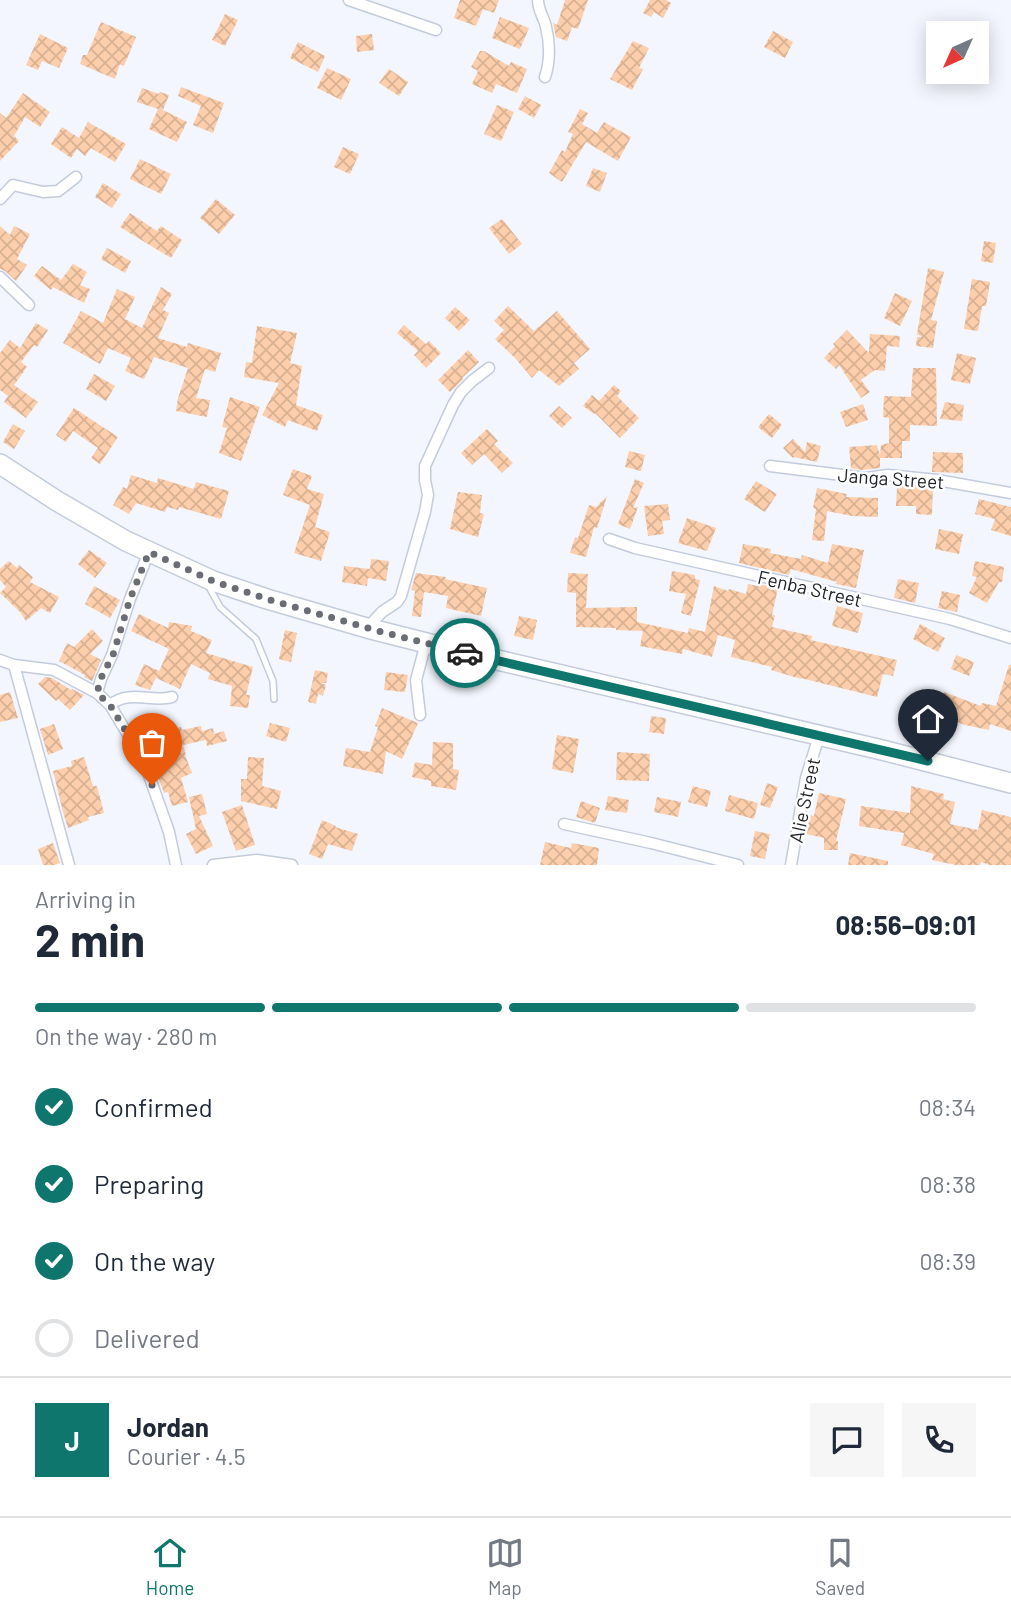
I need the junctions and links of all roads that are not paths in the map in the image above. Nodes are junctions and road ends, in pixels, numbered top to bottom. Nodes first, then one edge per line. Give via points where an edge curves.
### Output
1 (349, 0) edge
2 (538, 0) edge
3 (436, 30) dead end
4 (545, 77) dead end
5 (76, 177) dead end
6 (0, 199) edge
7 (0, 277) edge
8 (29, 305) dead end
9 (489, 368) dead end
10 (0, 464) edge
11 (770, 466) dead end
12 (1011, 494) edge
13 (609, 539) dead end
14 (149, 552) junction
15 (206, 578) junction
16 (367, 628) junction
17 (1011, 638) edge
18 (426, 643) junction
19 (0, 660) edge
20 (14, 665) junction
21 (97, 693) junction
22 (172, 697) dead end
23 (274, 699) dead end
24 (110, 705) junction
25 (420, 715) dead end
26 (819, 736) junction
27 (1011, 783) edge
28 (564, 824) dead end
29 (69, 865) edge
30 (176, 865) edge
31 (213, 865) edge
32 (292, 865) edge
33 (738, 865) edge
34 (791, 865) edge

1 - 3 street
2 - 4 street via 546,26 549,65
5 - 6 street via 58,191 13,185
7 - 8 street
9 - 16 street via 461,392 425,466 425,512 401,596
10 - 14 highway
11 - 12 street, Janga Street via 866,478 888,475 937,480
13 - 17 street, Fenba Street via 950,619
14 - 15 highway
14 - 21 street
15 - 16 highway
15 - 23 lane via 220,607 256,639 273,681
16 - 18 highway
18 - 25 street via 415,680
18 - 26 highway
19 - 20 street
20 - 21 street via 54,670
20 - 29 street
21 - 24 street
22 - 24 street via 139,696
24 - 30 street via 144,761
26 - 27 highway
26 - 34 street, Alie Street via 806,778
28 - 33 street
31 - 32 street via 257,860

